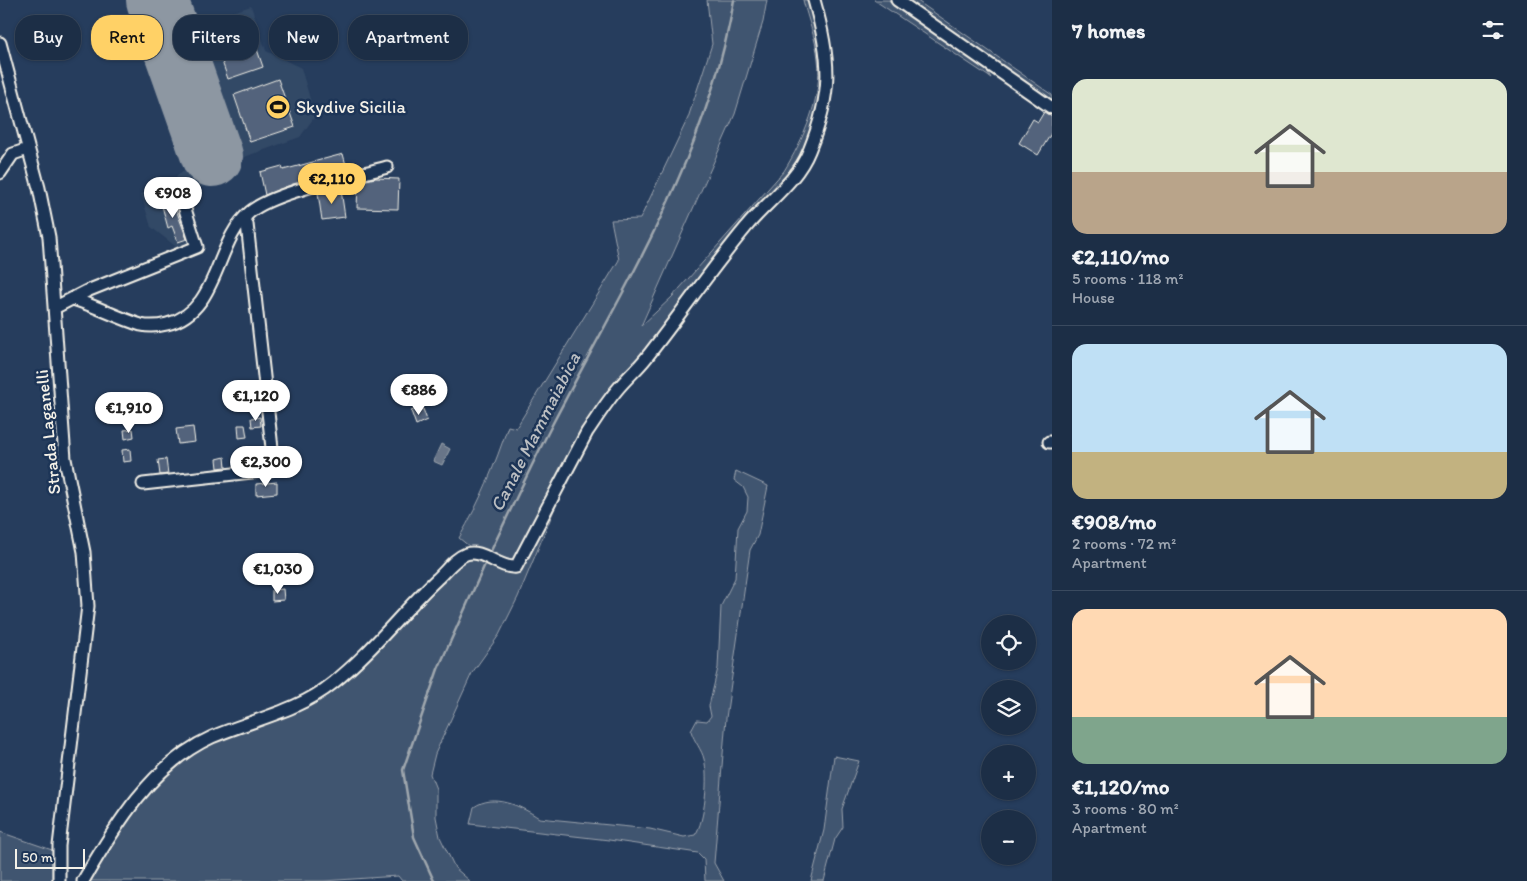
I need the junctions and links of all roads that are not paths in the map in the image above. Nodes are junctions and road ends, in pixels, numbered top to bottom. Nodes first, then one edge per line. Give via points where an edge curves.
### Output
1 (814, 0) edge
2 (897, 0) edge
3 (0, 44) edge
4 (1052, 108) edge
5 (28, 149) junction
6 (387, 167) dead end
7 (0, 173) edge
8 (184, 193) dead end
9 (243, 219) junction
10 (73, 299) junction
11 (56, 307) junction
12 (143, 484) dead end
13 (60, 881) edge
14 (83, 881) edge

1 - 14 street via 826,41 828,71 809,152 799,170 746,226 587,432 516,567 510,568 474,553 460,557 332,685 284,710 211,738 171,761 157,774
2 - 4 street
3 - 5 street, Strada Laganelli
5 - 7 street via 14,154
5 - 11 street, Strada Laganelli via 49,237
6 - 9 street via 279,196 262,203
8 - 10 street via 184,206 197,247
9 - 10 street via 207,294 188,315 174,322 157,327 142,325
9 - 12 street via 247,224 254,276 274,466 270,470
10 - 11 street
11 - 13 street, Strada Laganelli via 65,459 85,560 88,606 59,846

